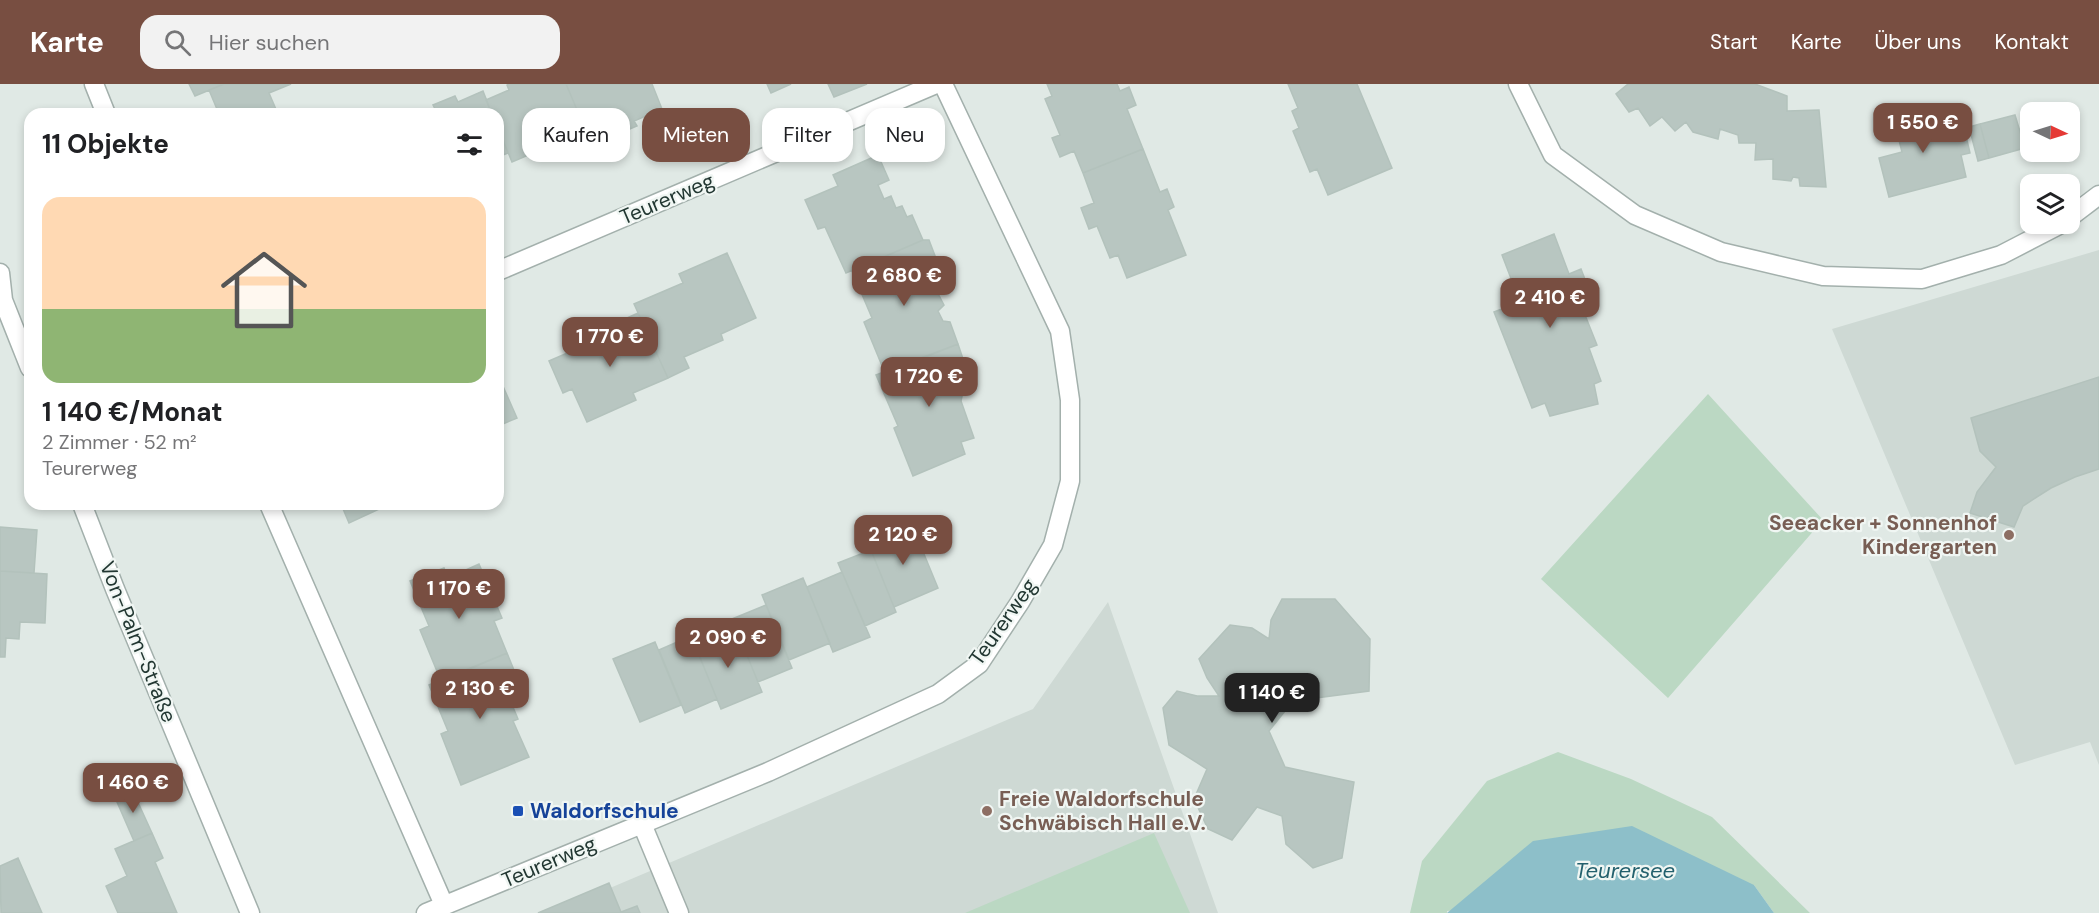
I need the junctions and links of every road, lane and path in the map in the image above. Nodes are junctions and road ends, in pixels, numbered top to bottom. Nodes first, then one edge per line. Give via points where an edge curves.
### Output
1 (94, 84) edge
2 (936, 84) edge
3 (943, 84) edge
4 (1518, 84) edge
5 (104, 108) edge
6 (2099, 195) edge
7 (2080, 209) edge
8 (2042, 234) edge
9 (504, 268) edge
10 (0, 273) edge
11 (24, 353) edge
12 (84, 510) edge
13 (271, 510) edge
14 (642, 824) junction
15 (446, 909) edge
16 (250, 913) edge
17 (426, 913) edge
18 (679, 913) edge

1 - 5 street
2 - 9 street, Teurerweg
3 - 14 street, Teurerweg via 1060,331 1070,399 1070,481 1053,545 979,664 938,694
4 - 8 street via 1553,155 1635,215 1721,252 1823,276 1922,279 2001,255
6 - 7 street
10 - 11 street via 3,300
12 - 16 street, Von-Palm-Straße
13 - 15 street
14 - 15 street, Teurerweg
14 - 18 street
15 - 17 street, Teurerweg

